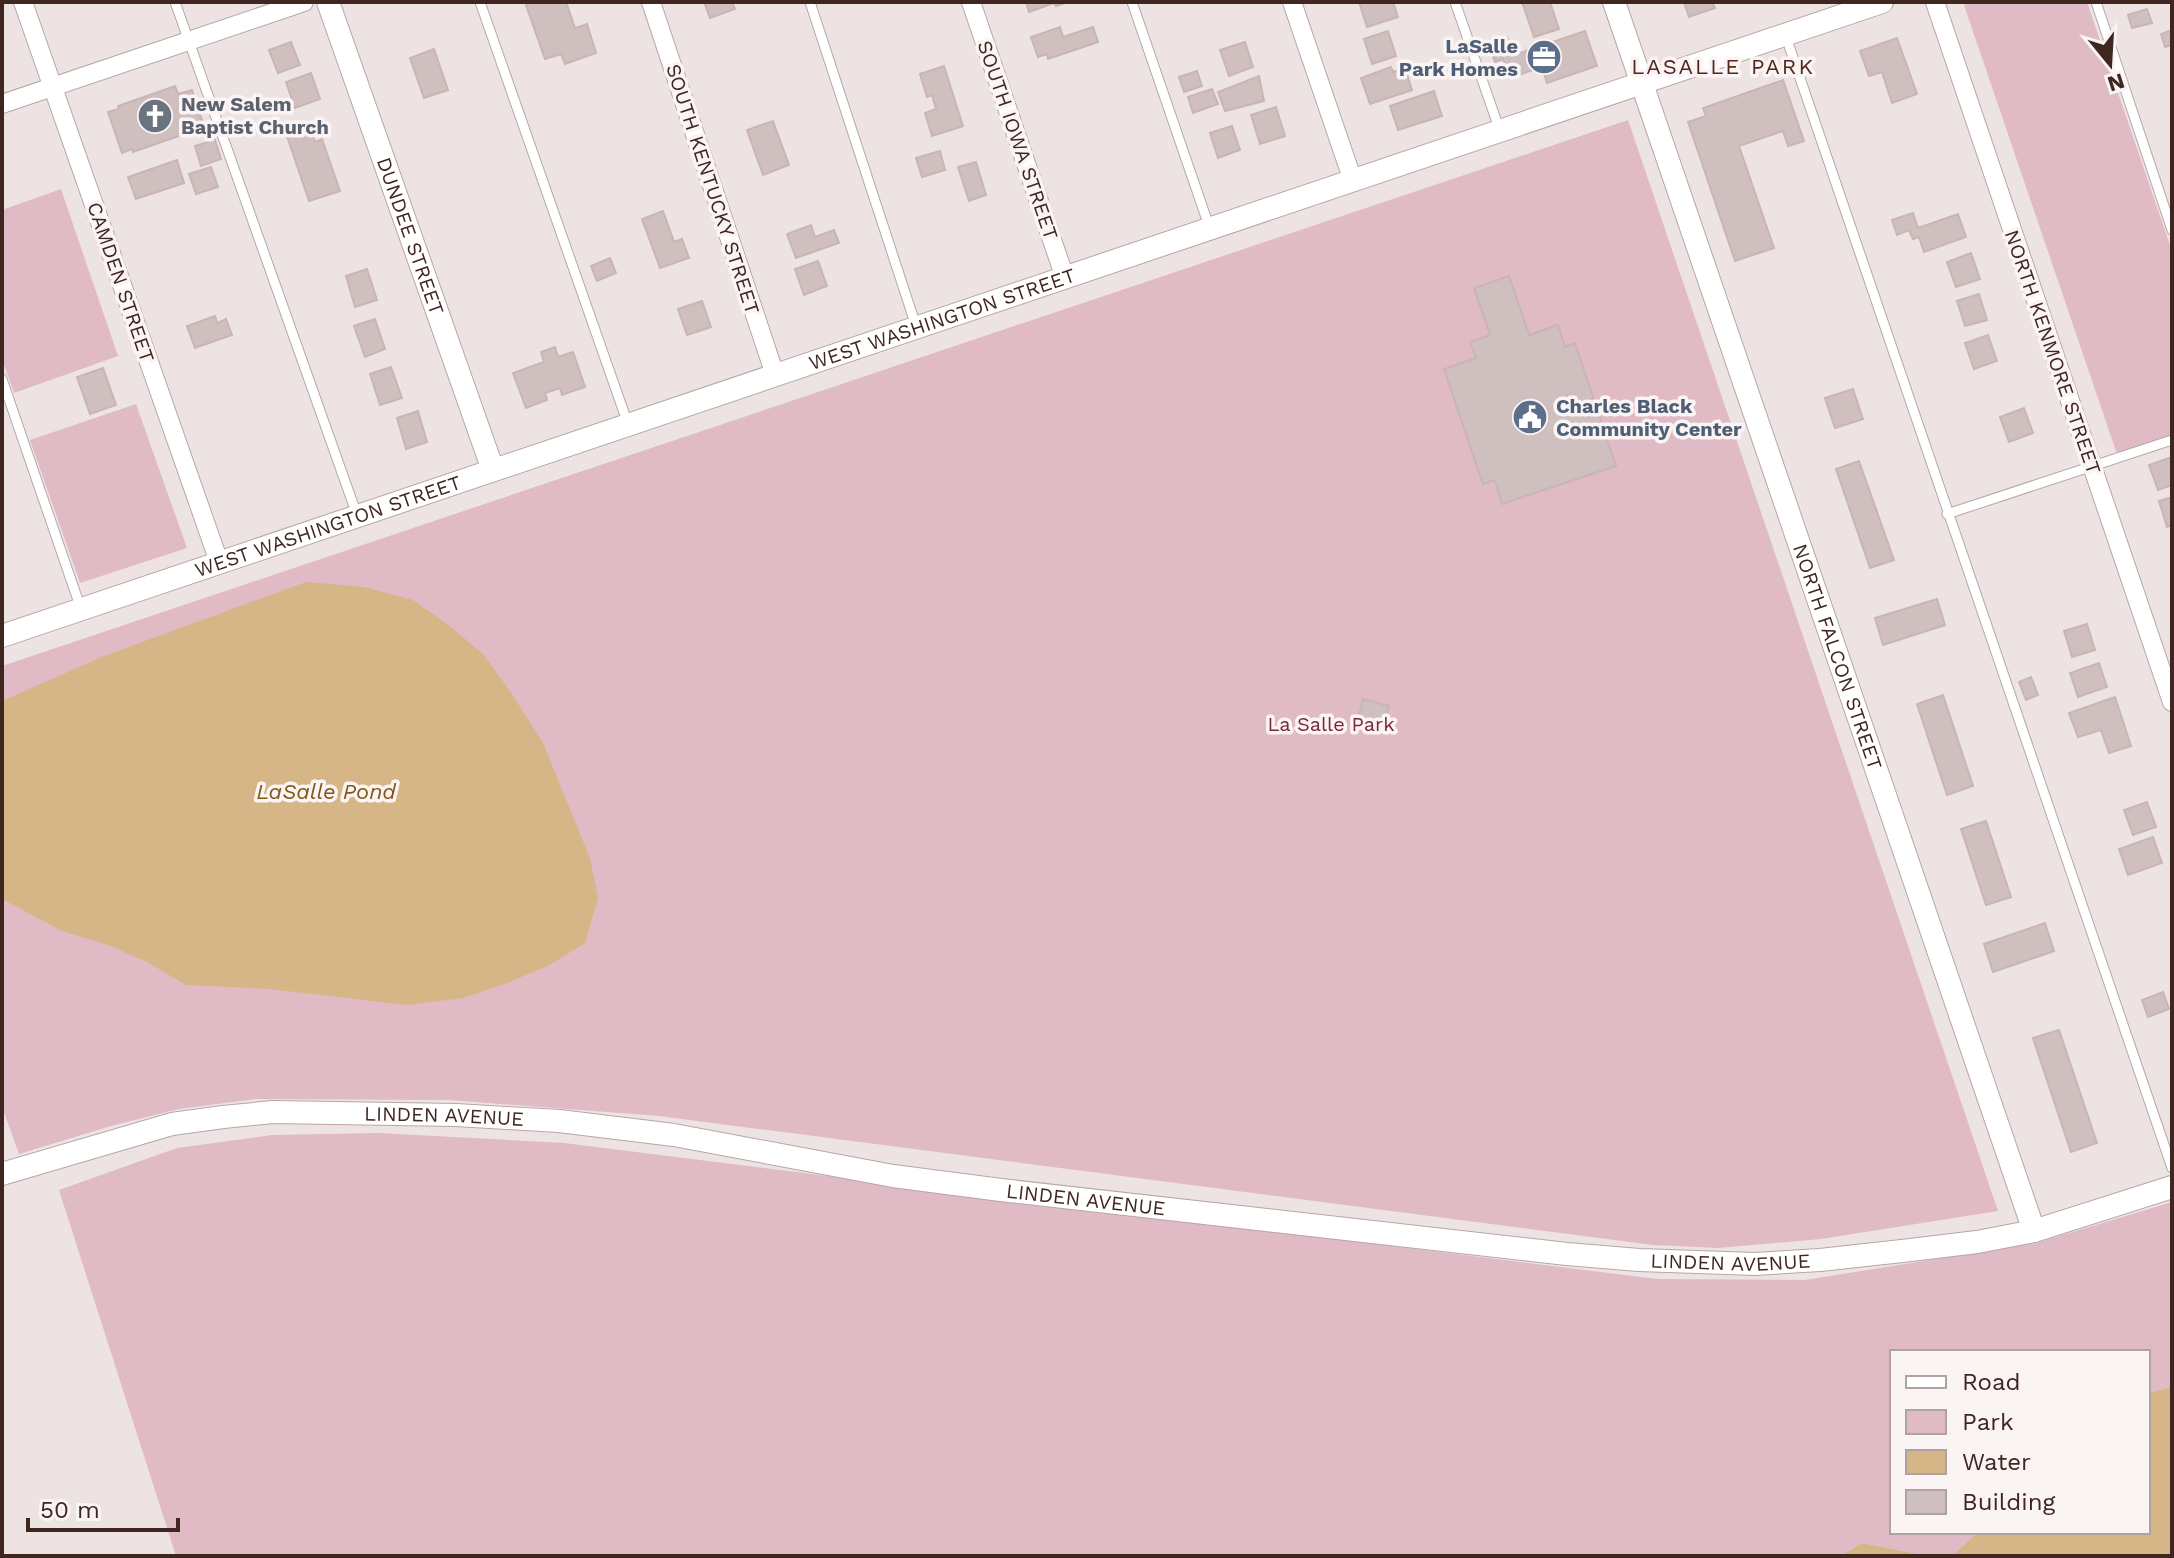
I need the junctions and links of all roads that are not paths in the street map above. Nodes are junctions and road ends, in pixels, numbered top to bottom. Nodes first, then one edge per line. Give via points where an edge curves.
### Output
1 (23, 2) edge
2 (175, 2) edge
3 (304, 2) edge
4 (328, 2) edge
5 (480, 2) edge
6 (651, 2) edge
7 (810, 2) edge
8 (971, 2) edge
9 (1132, 2) edge
10 (1292, 2) edge
11 (1455, 2) edge
12 (1614, 2) edge
13 (1882, 2) edge
14 (1935, 2) edge
15 (2096, 2) edge
16 (1785, 34) junction
17 (188, 41) junction
18 (1641, 83) junction
19 (53, 87) junction
20 (2, 104) edge
21 (1500, 132) junction
22 (1353, 181) junction
23 (1210, 229) junction
24 (2172, 230) edge
25 (1065, 278) junction
26 (916, 327) junction
27 (775, 375) junction
28 (2, 379) edge
29 (628, 424) junction
30 (2172, 440) edge
31 (2091, 467) junction
32 (493, 470) junction
33 (1947, 514) junction
34 (357, 515) junction
35 (219, 562) junction
36 (81, 609) junction
37 (2, 636) edge
38 (2172, 702) edge
39 (2172, 1168) edge
40 (2, 1174) edge
41 (2172, 1187) edge
42 (2034, 1231) junction

1 - 19 street, CAMDEN STREET
2 - 17 lane
3 - 17 street
4 - 32 street, DUNDEE STREET
5 - 29 lane
6 - 27 street, SOUTH KENTUCKY STREET
7 - 26 lane
8 - 25 street, SOUTH IOWA STREET
9 - 23 lane
10 - 22 street
11 - 21 lane
12 - 18 street, NORTH FALCON STREET
13 - 16 street, WEST WASHINGTON STREET
14 - 31 street, NORTH KENMORE STREET
15 - 24 lane
16 - 18 street, WEST WASHINGTON STREET
16 - 33 lane
17 - 19 street
17 - 34 lane
18 - 21 street, WEST WASHINGTON STREET
18 - 42 street, NORTH FALCON STREET
19 - 20 street
19 - 35 street, CAMDEN STREET
21 - 22 street, WEST WASHINGTON STREET
22 - 23 street, WEST WASHINGTON STREET
23 - 25 street, WEST WASHINGTON STREET
25 - 26 street, WEST WASHINGTON STREET
26 - 27 street, WEST WASHINGTON STREET
27 - 29 street, WEST WASHINGTON STREET
28 - 36 lane
29 - 32 street, WEST WASHINGTON STREET
30 - 31 lane
31 - 33 lane
31 - 38 street, NORTH KENMORE STREET
32 - 34 street, WEST WASHINGTON STREET
33 - 39 lane
34 - 35 street, WEST WASHINGTON STREET
35 - 36 street, WEST WASHINGTON STREET
36 - 37 street, WEST WASHINGTON STREET
40 - 42 street, LINDEN AVENUE via 172,1124 223,1117 273,1112 456,1115 674,1135 893,1176 1001,1190 1639,1260 1820,1260
41 - 42 street, LINDEN AVENUE

